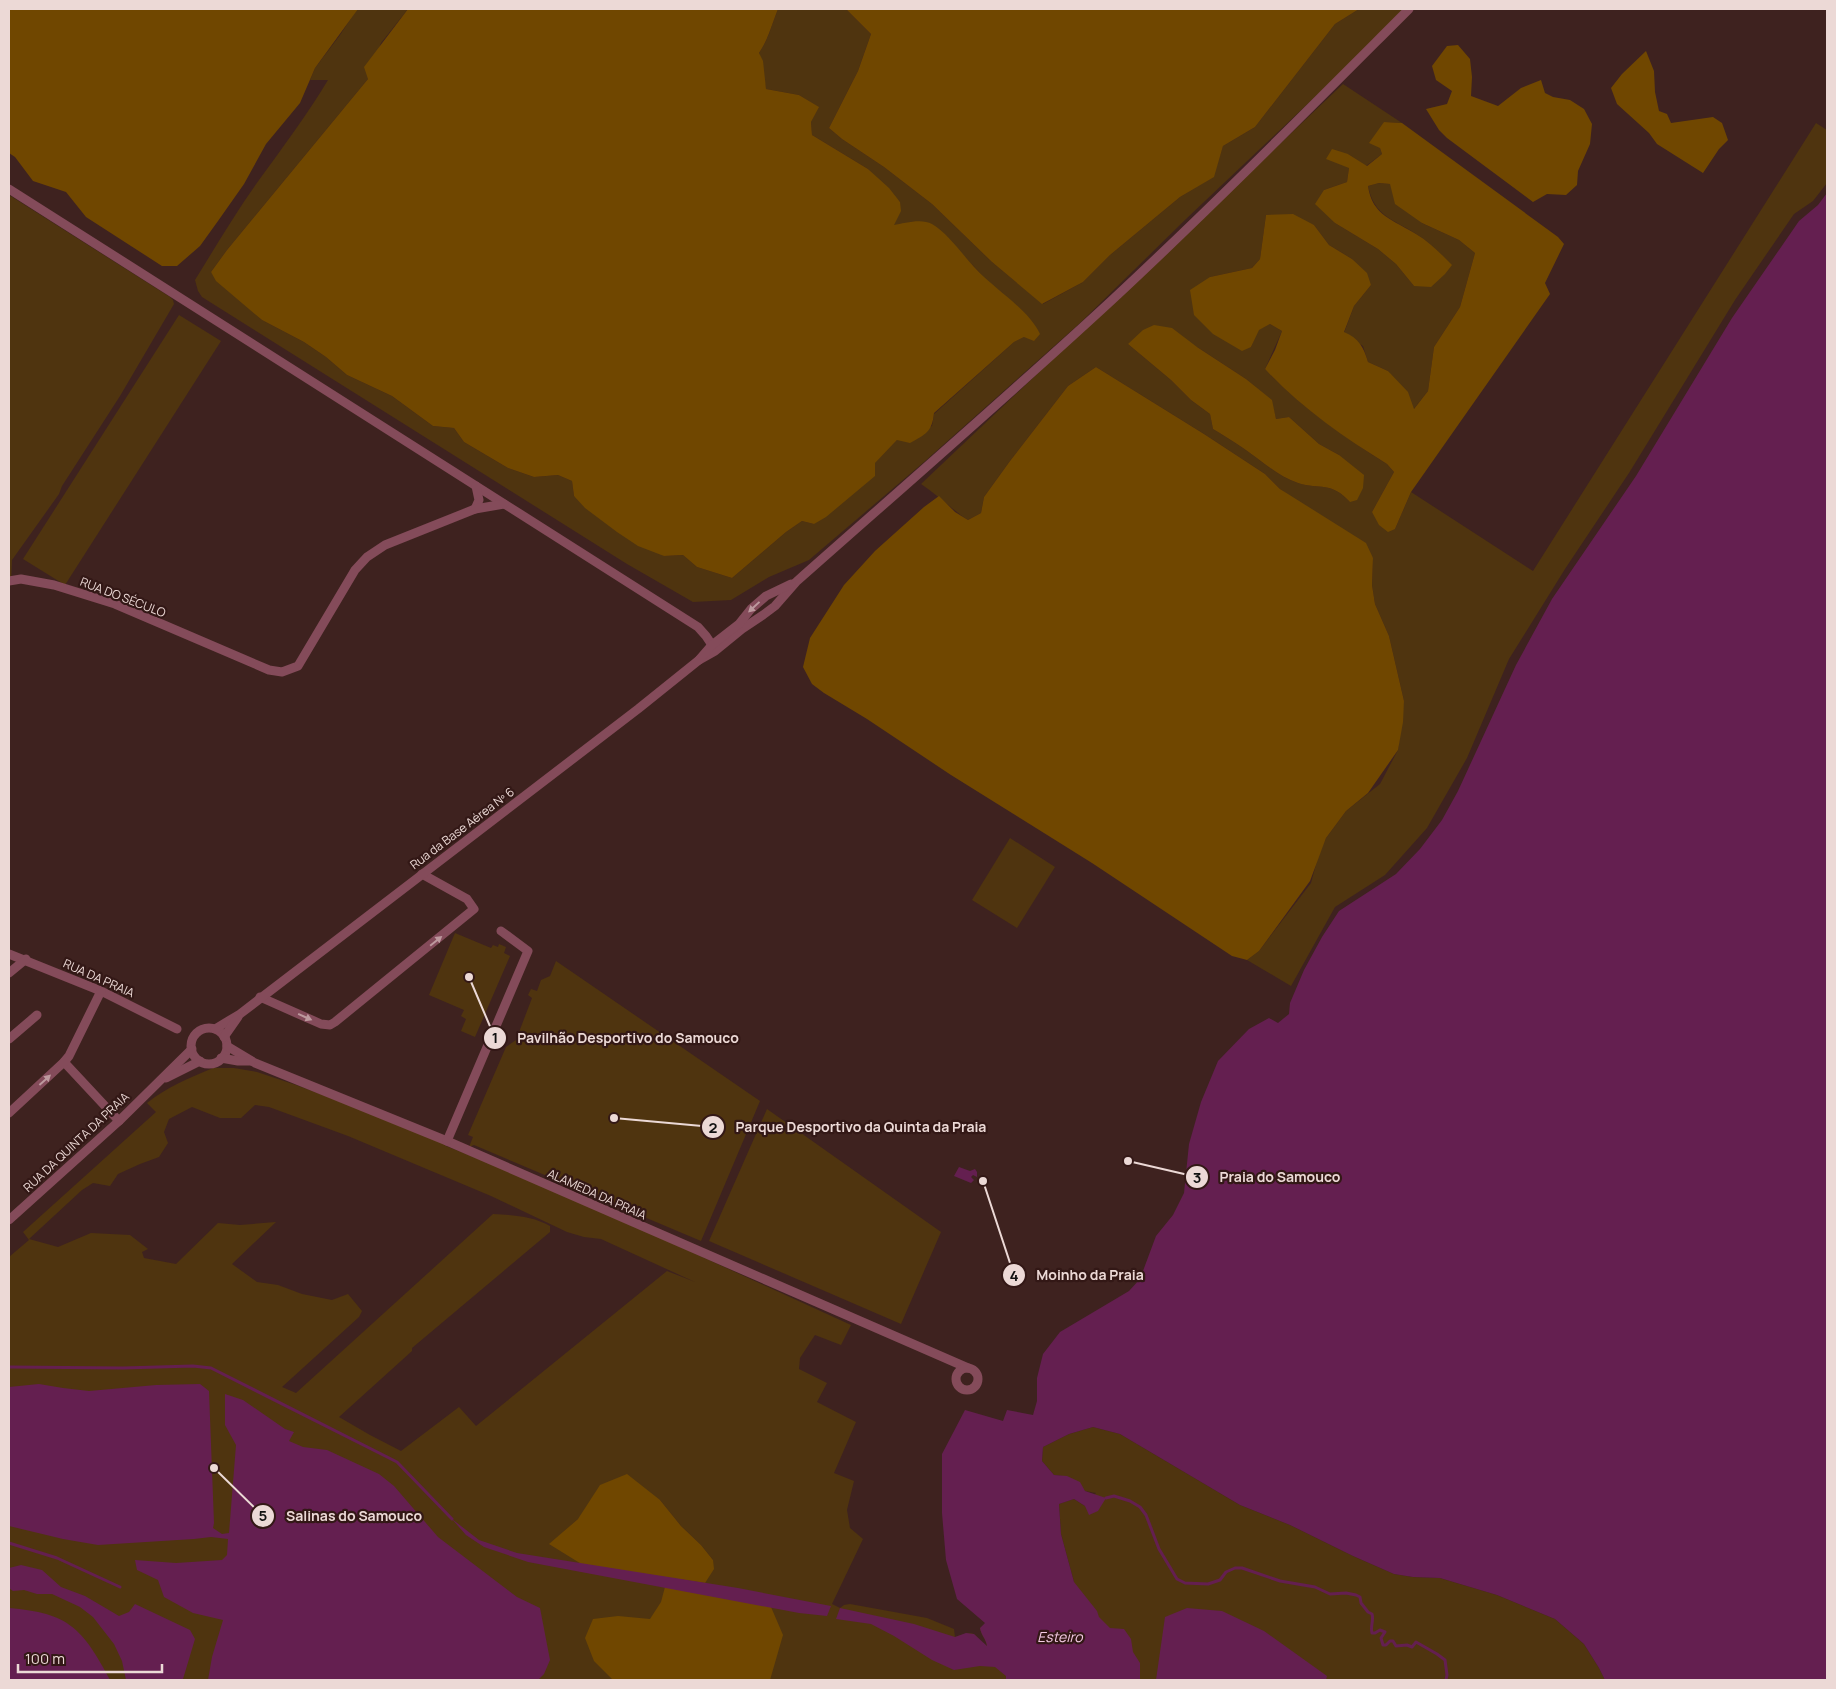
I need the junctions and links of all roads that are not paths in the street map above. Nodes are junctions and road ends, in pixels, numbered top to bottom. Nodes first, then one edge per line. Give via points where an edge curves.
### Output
1 (1409, 9) edge
2 (9, 189) edge
3 (476, 486) junction
4 (504, 504) junction
5 (475, 509) junction
6 (9, 581) edge
7 (796, 582) junction
8 (712, 645) junction
9 (699, 660) junction
10 (422, 874) junction
11 (501, 931) dead end
12 (9, 954) edge
13 (26, 959) junction
14 (9, 973) edge
15 (101, 991) junction
16 (260, 997) junction
17 (240, 1014) junction
18 (37, 1015) dead end
19 (177, 1029) dead end
20 (215, 1029) junction
21 (9, 1039) edge
22 (225, 1042) junction
23 (192, 1049) junction
24 (222, 1058) junction
25 (200, 1061) junction
26 (251, 1061) junction
27 (64, 1062) junction
28 (159, 1081) junction
29 (9, 1113) edge
30 (119, 1120) junction
31 (447, 1141) junction
32 (9, 1220) edge
33 (932, 1352) junction
34 (968, 1368) junction
35 (956, 1380) junction

1 - 7 street via 1112,300
2 - 3 street
3 - 4 street
3 - 5 street via 479,500
4 - 5 street, RUA DO SÉCULO
4 - 8 street via 698,627
5 - 6 street, RUA DO SÉCULO via 385,545 367,557 355,570 298,666 282,672 225,652 115,604 54,585 21,579
7 -> 8 street via 766,596 739,624
7 - 9 street via 775,606
8 - 9 street
9 - 10 street, Rua da Base Aérea Nº 6
10 - 16 street, Rua da Base Aérea Nº 6
16 -> 10 street via 320,1024 335,1022 474,909 467,899
11 - 31 street via 528,950
12 - 13 street, RUA DA PRAIA
13 - 14 street
13 - 15 street, RUA DA PRAIA
15 - 19 street, RUA DA PRAIA
15 - 27 street
16 - 17 street, Rua da Base Aérea Nº 6
17 - 20 street
17 - 22 street
18 - 21 street
20 - 22 street
20 - 23 street via 199,1031 193,1038
22 - 24 street
22 - 26 street
23 - 25 street
23 - 28 street, RUA DA QUINTA DA PRAIA
24 - 25 street via 211,1064
24 - 26 street
25 - 28 street
26 - 31 street, ALAMEDA DA PRAIA
29 -> 27 street
27 - 30 street
28 - 30 street, RUA DA QUINTA DA PRAIA
30 - 32 street, RUA DA QUINTA DA PRAIA
31 - 33 street, ALAMEDA DA PRAIA
33 - 34 street, ALAMEDA DA PRAIA
33 - 35 street, ALAMEDA DA PRAIA via 949,1363
34 - 35 street via 959,1371
34 - 35 street via 977,1374 975,1387 963,1390

